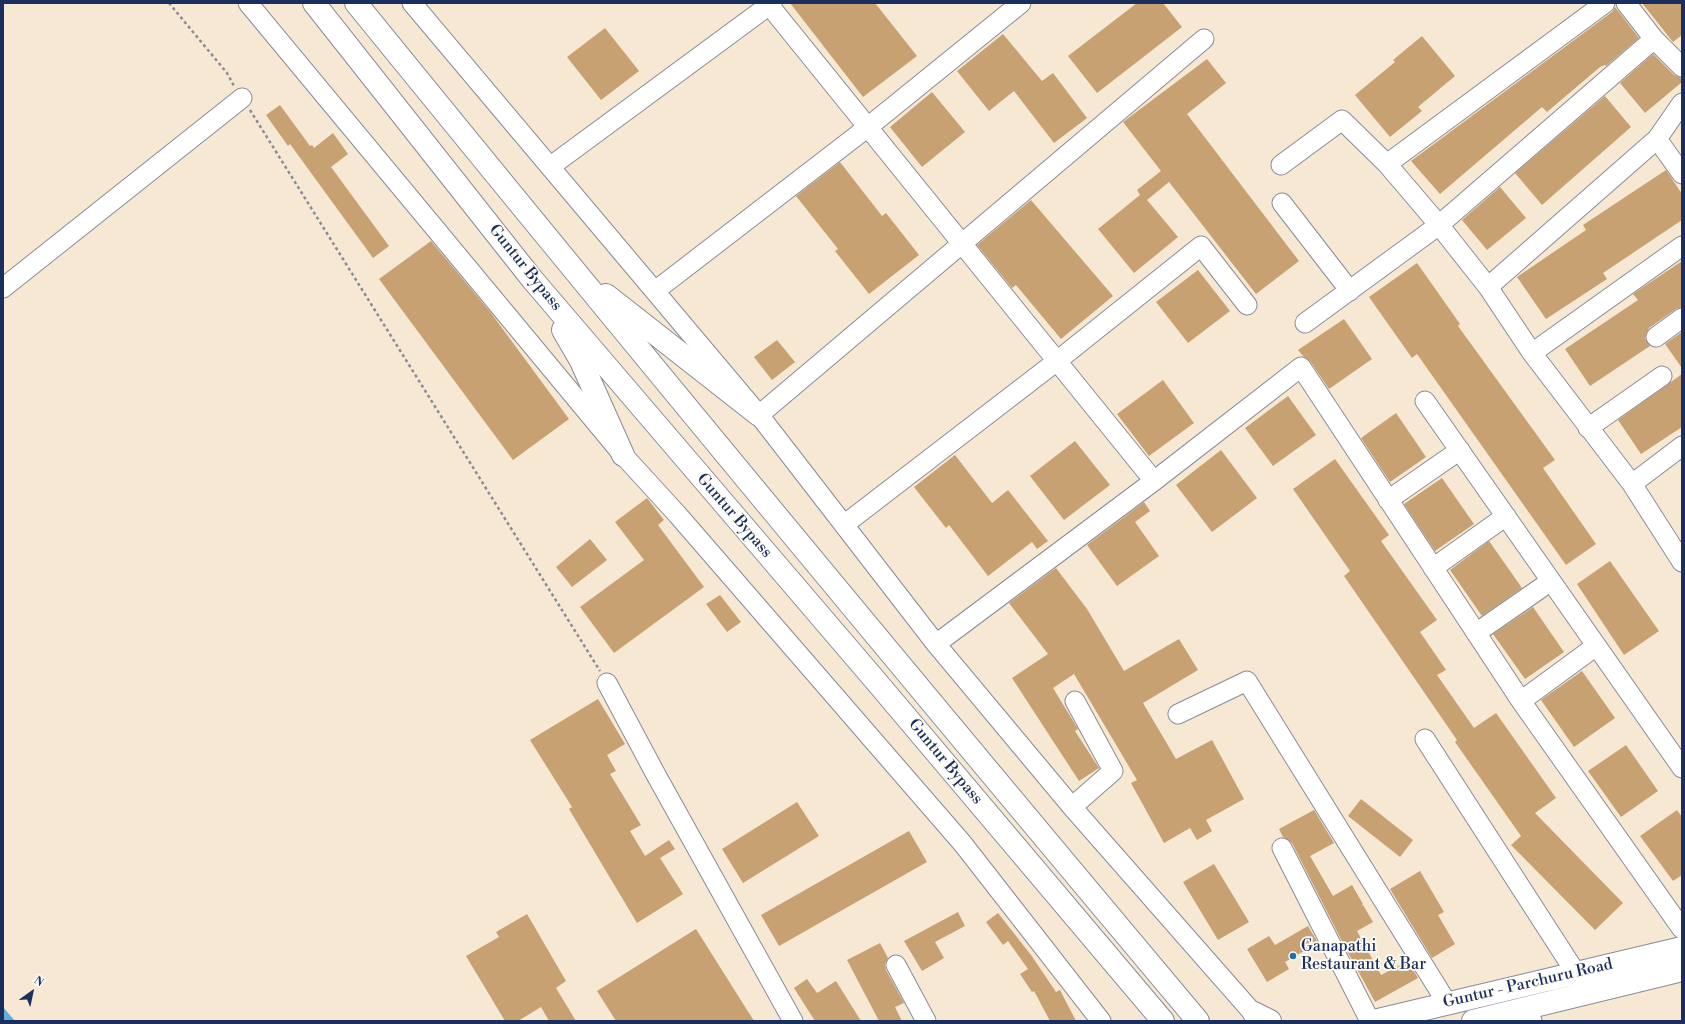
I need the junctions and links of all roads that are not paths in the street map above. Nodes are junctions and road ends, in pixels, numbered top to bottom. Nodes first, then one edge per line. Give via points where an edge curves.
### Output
1 (248, 3) edge
2 (314, 3) edge
3 (356, 3) edge
4 (412, 3) edge
5 (1021, 3) edge
6 (1605, 3) edge
7 (1626, 3) edge
8 (771, 4) edge
9 (1204, 39) dead end
10 (1654, 40) junction
11 (1682, 66) edge
12 (242, 98) road end
13 (1682, 103) edge
14 (868, 127) junction
15 (1657, 139) junction
16 (1387, 164) junction
17 (1281, 165) dead end
18 (551, 166) junction
19 (1682, 174) edge
20 (1282, 203) dead end
21 (1439, 225) junction
22 (962, 244) junction
23 (1682, 246) edge
24 (572, 268) junction
25 (532, 279) junction
26 (1488, 287) junction
27 (3, 288) edge
28 (655, 291) junction
29 (1350, 292) junction
30 (1247, 305) dead end
31 (1682, 318) edge
32 (1305, 323) dead end
33 (1656, 337) dead end
34 (1532, 353) junction
35 (1057, 361) junction
36 (1662, 376) dead end
37 (1426, 401) dead end
38 (759, 415) junction
39 (1588, 428) junction
40 (1682, 446) edge
41 (1460, 450) junction
42 (623, 455) junction
43 (1154, 481) junction
44 (1632, 484) junction
45 (1388, 500) junction
46 (1506, 516) junction
47 (845, 524) junction
48 (1682, 562) edge
49 (1433, 568) junction
50 (1551, 581) junction
51 (1476, 633) junction
52 (936, 644) junction
53 (1596, 646) junction
54 (607, 683) road end
55 (1075, 701) dead end
56 (1521, 701) junction
57 (1178, 714) dead end
58 (1425, 739) dead end
59 (1682, 768) edge
60 (1072, 807) junction
61 (1282, 848) dead end
62 (1682, 929) edge
63 (1682, 948) edge
64 (896, 965) dead end
65 (1682, 970) edge
66 (1576, 973) junction
67 (1588, 992) junction
68 (1447, 1004) junction
69 (1527, 1015) edge
70 (1261, 1018) edge
71 (793, 1021) edge
72 (926, 1021) edge
73 (1101, 1021) edge
74 (1163, 1021) edge
75 (1198, 1021) edge
76 (1370, 1021) edge
77 (1374, 1021) edge
78 (1473, 1021) edge

1 - 42 street
2 - 25 main road, Guntur Bypass
3 - 24 main road, Guntur Bypass
4 - 18 street
5 - 14 street
6 - 16 street
7 - 10 street
8 - 14 street
8 - 18 street
9 - 22 street
10 - 11 street
10 - 21 street
12 - 27 street
13 - 15 street
14 - 22 street
14 - 28 street
15 - 19 street
15 - 26 street
16 - 17 street via 1342,120
16 - 21 street
18 - 28 street
20 - 29 street
21 - 26 street
21 - 29 street
22 - 35 street
22 - 38 street
23 - 34 street
24 - 38 main road
24 - 75 main road, Guntur Bypass via 901,668
25 - 42 main road via 581,361
25 - 74 main road, Guntur Bypass
26 - 34 street
28 - 38 street
29 - 32 street
30 - 35 street via 1202,246
31 - 33 street
34 - 39 street
35 - 43 street
35 - 47 street
36 - 39 street
37 - 41 street
38 - 47 street
39 - 44 street
40 - 44 street
41 - 45 street
41 - 46 street
42 - 73 street via 963,844
43 - 45 street via 1301,367
43 - 52 street
44 - 48 street
45 - 49 street
46 - 49 street
46 - 50 street
47 - 52 street
49 - 51 street
50 - 51 street
50 - 53 street
51 - 56 street
52 - 60 street
53 - 56 street
53 - 59 street
54 - 71 street
55 - 60 street via 1113,771
56 - 62 street
57 - 68 street via 1247,682
58 - 66 street
60 - 70 street
61 - 76 street
63 - 66 main road, Guntur - Parchuru Road
64 - 72 street
65 - 67 main road, Guntur - Parchuru Road
66 - 67 street
66 - 68 main road, Guntur - Parchuru Road
67 - 69 main road, Guntur - Parchuru Road
68 - 77 main road, Guntur - Parchuru Road
69 - 78 main road, Guntur - Parchuru Road

